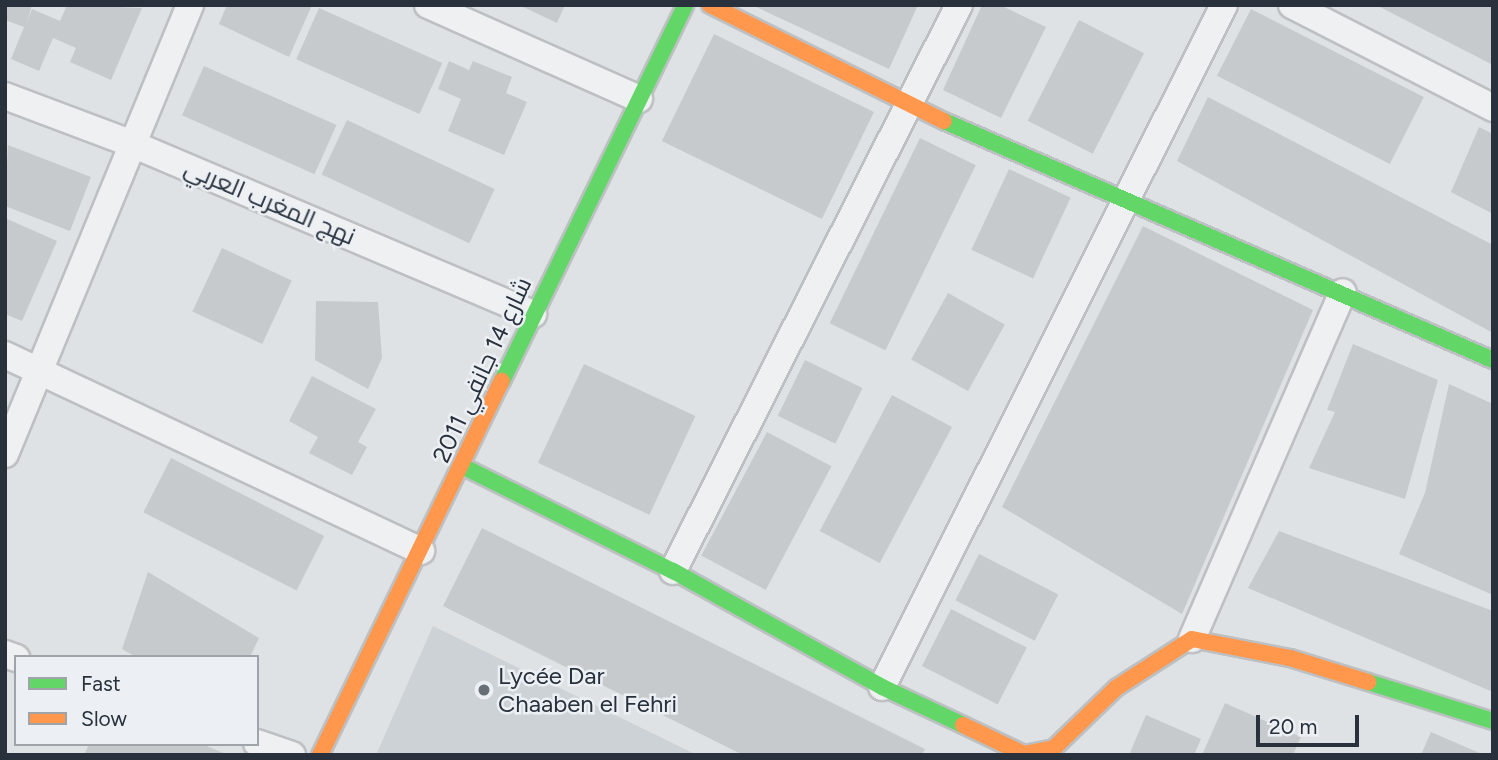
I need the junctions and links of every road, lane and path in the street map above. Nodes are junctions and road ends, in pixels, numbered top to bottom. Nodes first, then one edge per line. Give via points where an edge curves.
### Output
1 (190, 5) edge
2 (429, 5) edge
3 (685, 5) edge
4 (710, 5) edge
5 (959, 5) edge
6 (1224, 5) edge
7 (1292, 5) edge
8 (5, 96) edge
9 (639, 99) junction
10 (911, 107) junction
11 (1493, 108) edge
12 (130, 142) junction
13 (1125, 198) junction
14 (1343, 292) junction
15 (533, 314) junction
16 (5, 355) edge
17 (1493, 360) edge
18 (42, 373) junction
19 (5, 454) edge
20 (462, 466) junction
21 (421, 551) junction
22 (673, 571) junction
23 (1192, 639) junction
24 (882, 687) junction
25 (1493, 722) edge
26 (259, 744) edge
27 (1009, 752) edge
28 (292, 755) edge
29 (320, 755) edge

1 - 12 street
2 - 9 street
3 - 9 street, شارع 14 جانفي 2011
4 - 10 street
5 - 10 street
6 - 13 street
7 - 11 street
8 - 12 street, نهج المغرب العربي
9 - 15 street, شارع 14 جانفي 2011
10 - 13 street
10 - 22 street
12 - 15 street, نهج المغرب العربي
12 - 18 street
13 - 14 street
13 - 24 street
14 - 17 street
14 - 23 street
15 - 20 street, شارع 14 جانفي 2011
16 - 18 street
18 - 19 street
18 - 21 street
20 - 21 street, شارع 14 جانفي 2011
20 - 22 street
21 - 29 street, شارع 14 جانفي 2011
22 - 24 street
23 - 25 street via 1290,658
23 - 27 street via 1116,688 1054,748 1037,754
24 - 27 street
26 - 28 street

